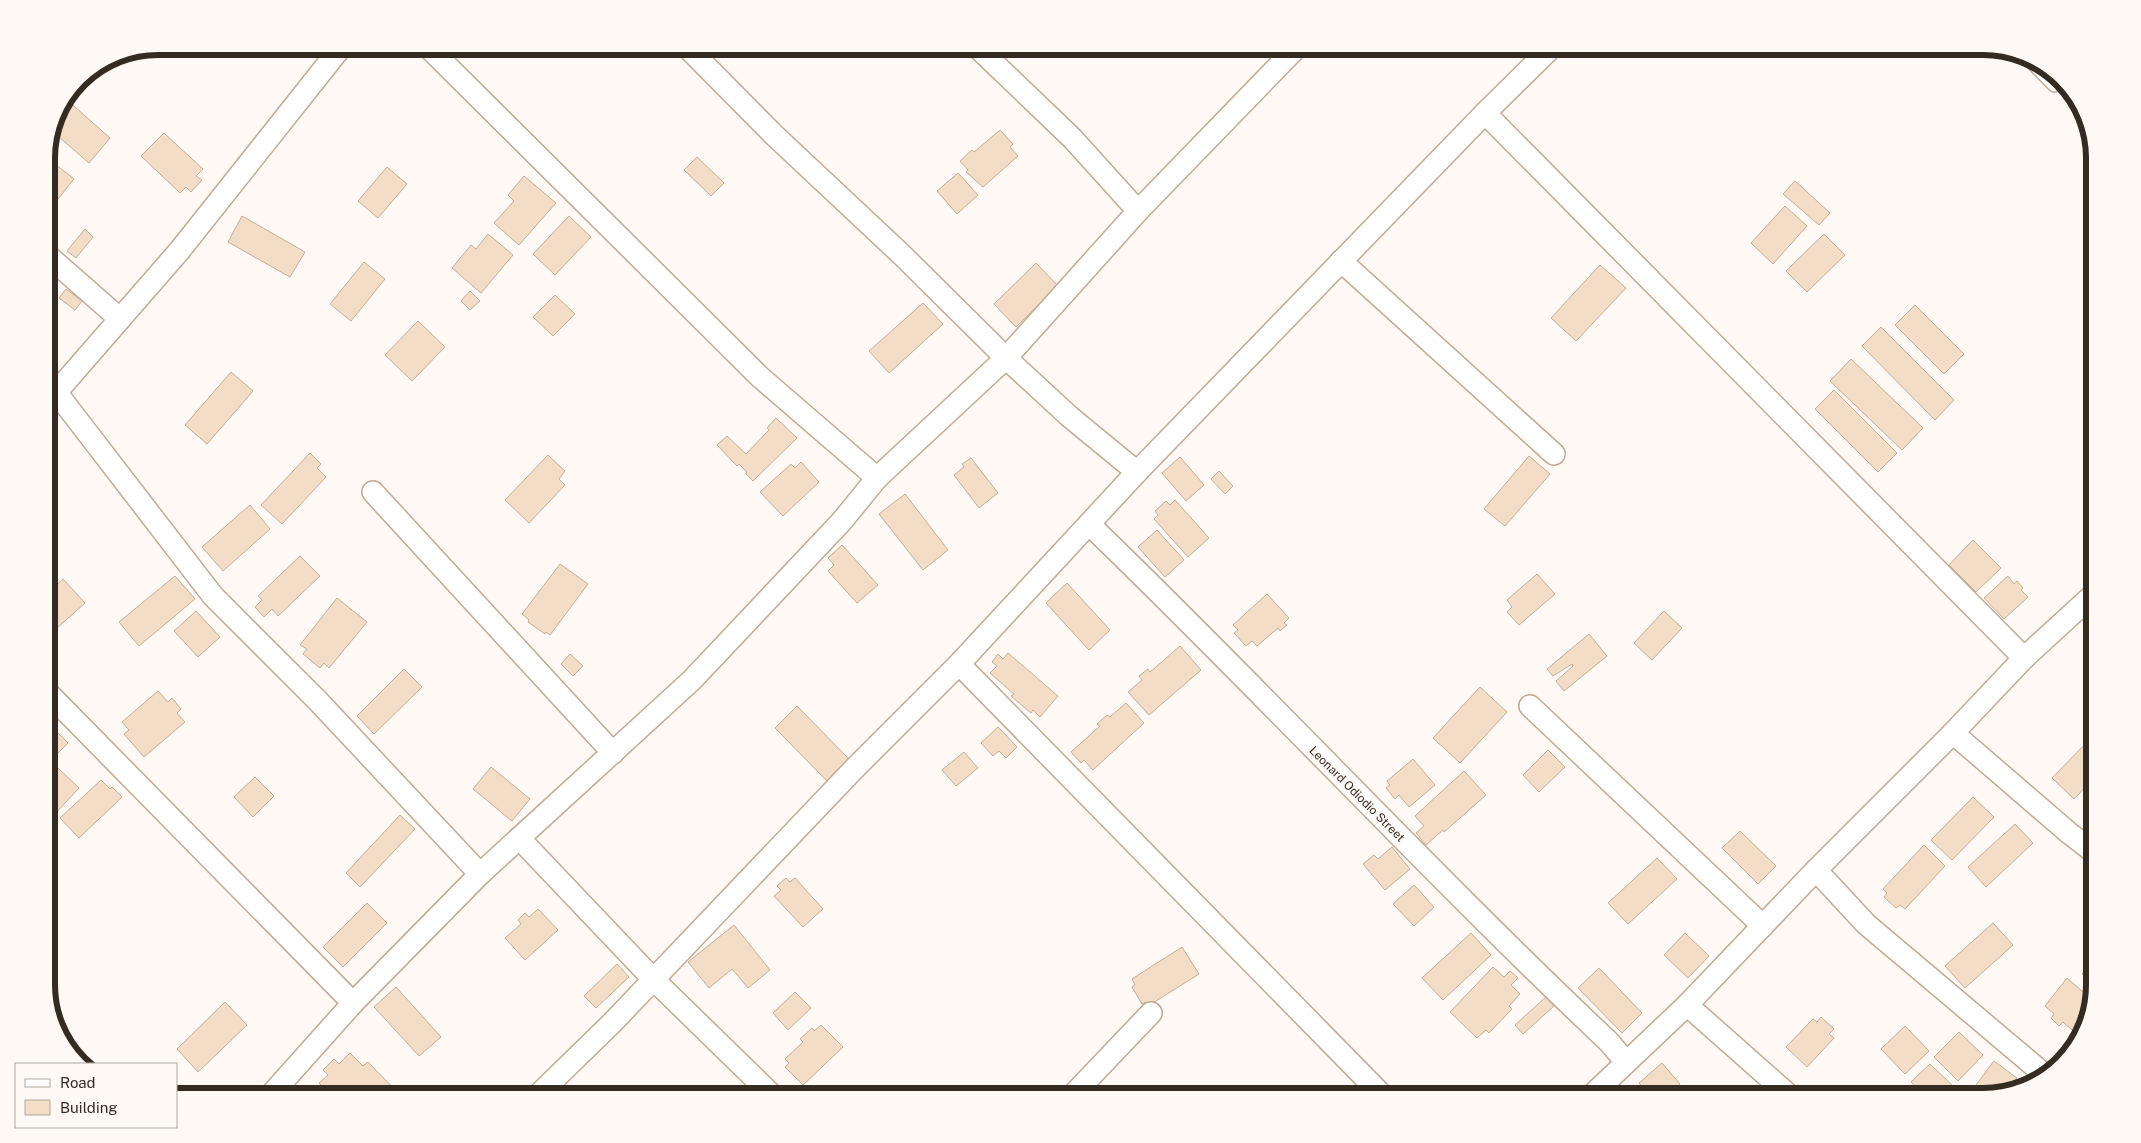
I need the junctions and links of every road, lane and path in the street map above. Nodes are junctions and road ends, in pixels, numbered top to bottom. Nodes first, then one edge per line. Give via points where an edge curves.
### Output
1 (335, 55) edge
2 (437, 55) edge
3 (695, 55) edge
4 (985, 55) edge
5 (1289, 55) edge
6 (1544, 55) edge
7 (2042, 74) edge
8 (2054, 86) dead end
9 (1485, 112) junction
10 (1138, 211) junction
11 (1341, 261) junction
12 (55, 262) edge
13 (120, 319) junction
14 (1006, 358) junction
15 (55, 395) edge
16 (55, 402) edge
17 (1554, 454) dead end
18 (1137, 472) junction
19 (877, 478) junction
20 (373, 492) dead end
21 (1089, 524) junction
22 (2086, 601) edge
23 (2024, 658) junction
24 (959, 664) junction
25 (55, 700) edge
26 (1530, 706) dead end
27 (1953, 733) junction
28 (613, 753) junction
29 (519, 838) junction
30 (2086, 846) edge
31 (1816, 870) junction
32 (480, 874) junction
33 (1762, 926) junction
34 (654, 980) junction
35 (353, 1003) junction
36 (1687, 1005) junction
37 (1152, 1013) dead end
38 (1626, 1062) junction
39 (2040, 1071) edge
40 (277, 1088) edge
41 (545, 1088) edge
42 (765, 1088) edge
43 (1080, 1088) edge
44 (1375, 1088) edge
45 (1599, 1088) edge
46 (1781, 1088) edge

1 - 13 street via 180,250
2 - 19 street via 760,377
3 - 14 street
4 - 10 street via 1072,138
5 - 10 street
6 - 9 street
7 - 8 lane
9 - 11 street
9 - 23 street
10 - 14 street
11 - 17 street
11 - 18 street
12 - 13 street
13 - 15 street
14 - 18 street
14 - 19 street
16 - 32 street via 213,596 318,701
18 - 21 street
19 - 28 street via 842,521 692,680
20 - 28 street
21 - 24 street
21 - 38 street, Leonard Odiodio Street
22 - 23 street
23 - 27 street
24 - 34 street via 854,769
24 - 44 street
25 - 35 street
26 - 33 street
27 - 30 street
27 - 31 street
28 - 29 street
29 - 32 street
29 - 34 street
31 - 33 street
31 - 39 street via 1866,924
32 - 35 street
33 - 36 street
34 - 41 street
34 - 42 street
35 - 40 street
36 - 38 street
36 - 46 street
37 - 43 street
38 - 45 street

